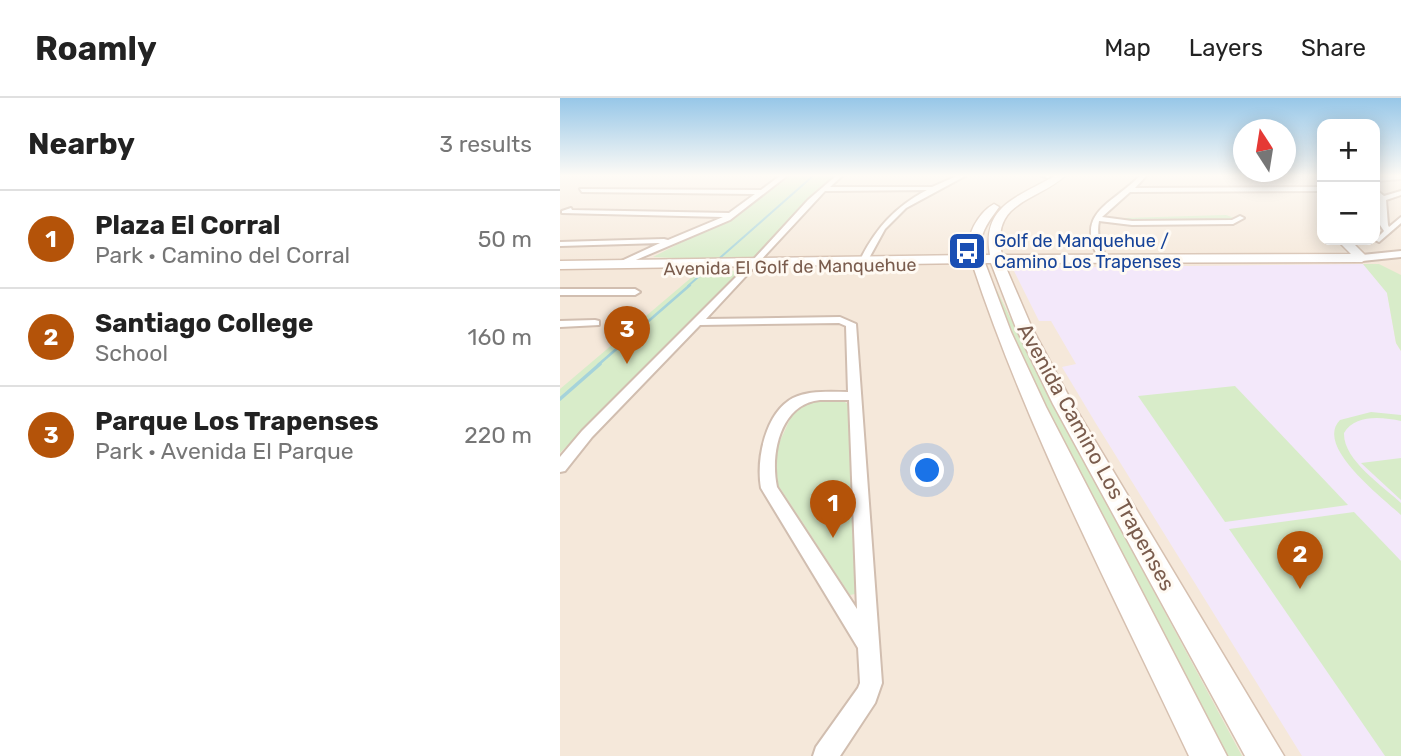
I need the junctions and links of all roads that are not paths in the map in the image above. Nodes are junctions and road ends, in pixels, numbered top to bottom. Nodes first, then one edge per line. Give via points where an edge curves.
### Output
1 (1382, 205) edge
2 (745, 206) edge
3 (808, 206) edge
4 (904, 206) edge
5 (997, 206) edge
6 (1014, 206) edge
7 (1110, 206) edge
8 (569, 209) dead end
9 (733, 215) junction
10 (1096, 218) junction
11 (1120, 219) junction
12 (1401, 219) edge
13 (1388, 231) junction
14 (1380, 239) edge
15 (676, 242) junction
16 (560, 244) edge
17 (1348, 245) edge
18 (1401, 254) edge
19 (985, 255) junction
20 (1362, 258) junction
21 (864, 260) junction
22 (1104, 261) junction
23 (629, 263) junction
24 (754, 264) junction
25 (694, 265) junction
26 (562, 270) edge
27 (595, 270) junction
28 (560, 292) edge
29 (635, 292) dead end
30 (697, 322) junction
31 (595, 323) dead end
32 (560, 324) edge
33 (855, 396) junction
34 (560, 467) edge
35 (869, 645) junction
36 (825, 756) edge
37 (1208, 756) edge
38 (1265, 756) edge

1 - 13 street
2 - 9 street
3 - 24 street
4 - 21 street via 886,220
5 - 19 main road via 982,221
6 - 19 main road via 994,227
7 - 10 street
8 - 9 street via 565,212
9 - 15 street
10 - 11 street
10 - 22 street via 1092,238
11 - 11 street via 1136,223 1240,219 1226,214 1127,215
12 - 13 street
13 - 14 street
15 - 16 street
15 - 23 street
15 - 23 street
17 - 20 main road
18 - 20 street, Avenida El Golf de Manquehue
19 - 21 main road, Avenida El Golf de Manquehue
19 - 22 main road, Avenida El Golf de Manquehue
19 - 24 main road, Avenida El Golf de Manquehue
19 - 37 main road, Avenida Camino Los Trapenses via 1003,332 1036,407
19 - 38 main road, Avenida Camino Los Trapenses via 1038,358
20 - 22 main road, Avenida El Golf de Manquehue
21 - 24 main road, Avenida El Golf de Manquehue
23 - 25 main road, Avenida El Golf de Manquehue
23 - 26 main road, Avenida El Golf de Manquehue
23 - 27 main road
24 - 25 main road, Avenida El Golf de Manquehue
24 - 30 street
25 - 27 main road, Avenida El Golf de Manquehue
26 - 27 main road, Avenida El Golf de Manquehue
28 - 29 street
30 - 33 street via 848,322 852,326
30 - 34 street
31 - 32 street
33 - 35 street
33 - 35 street via 806,398 791,405 768,447 766,478
35 - 36 street via 869,690

